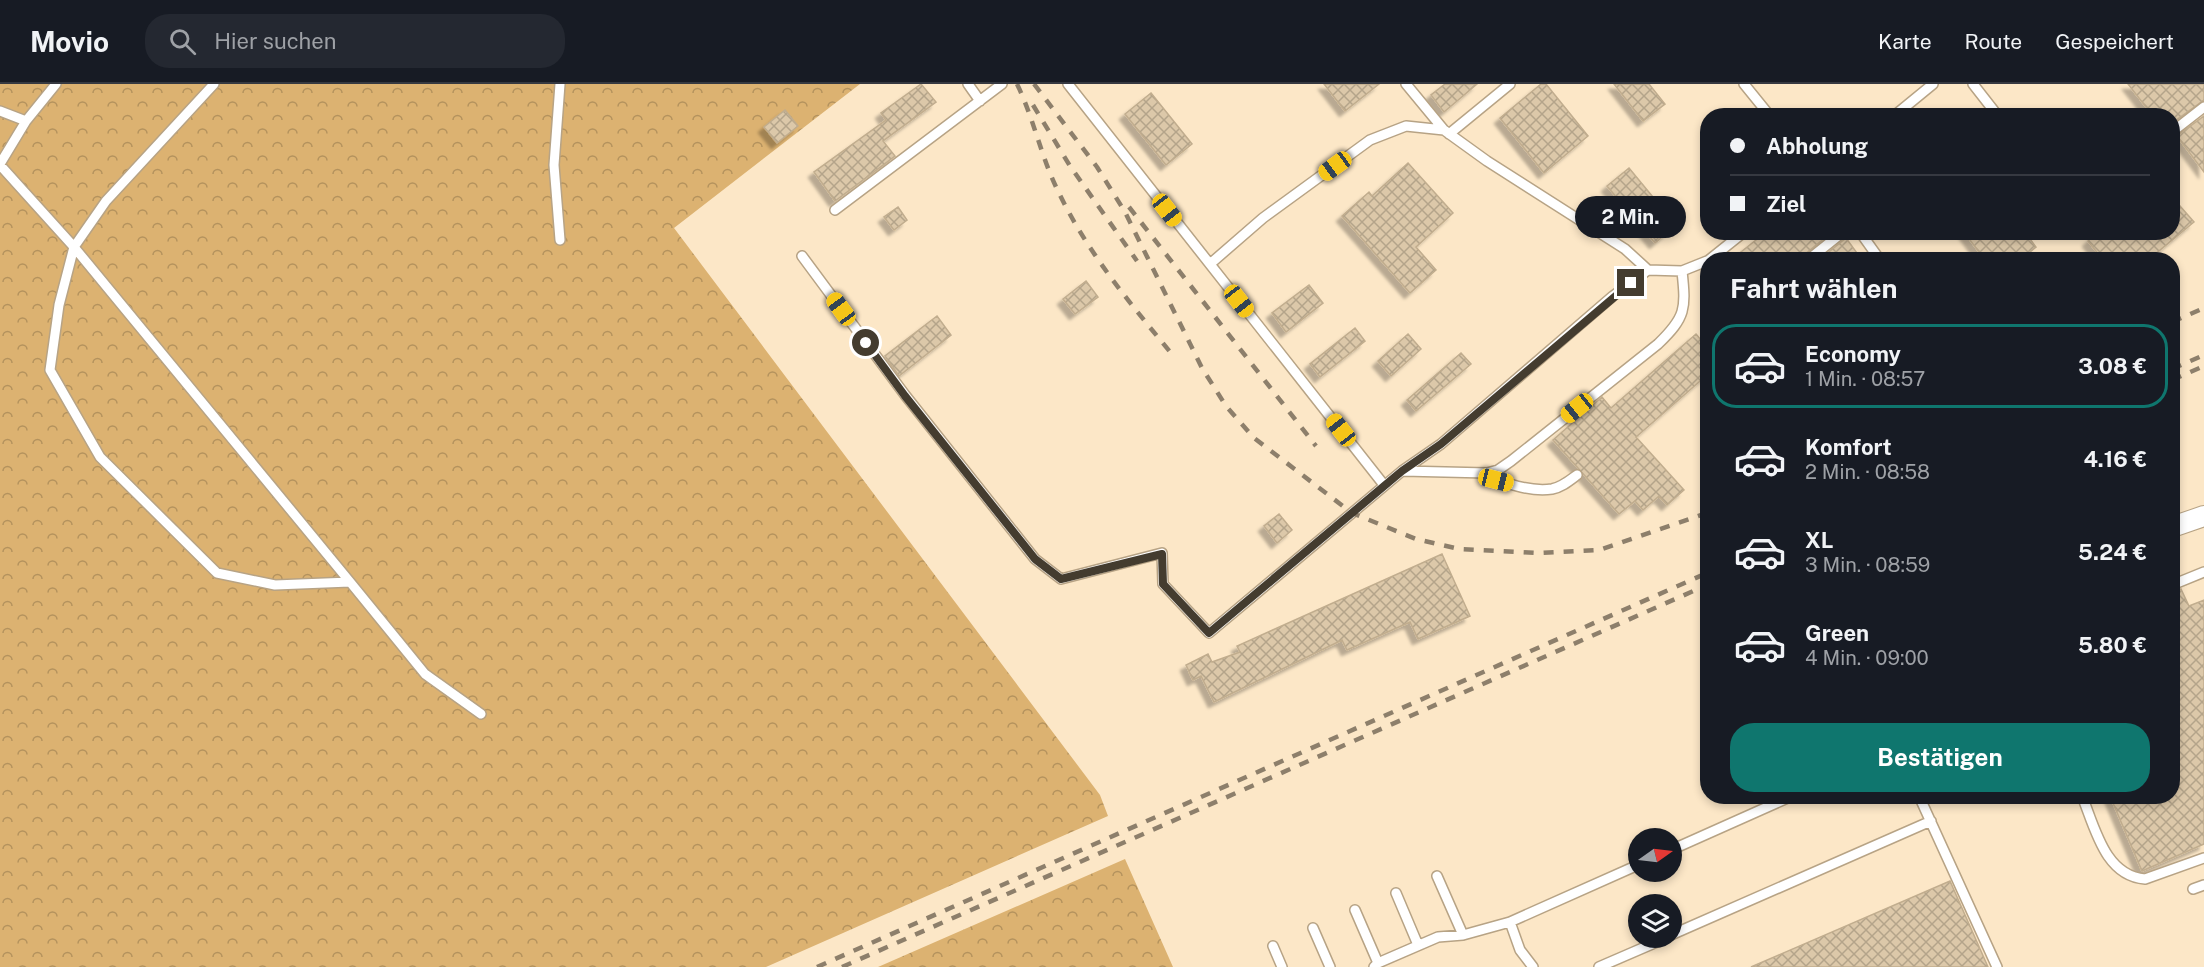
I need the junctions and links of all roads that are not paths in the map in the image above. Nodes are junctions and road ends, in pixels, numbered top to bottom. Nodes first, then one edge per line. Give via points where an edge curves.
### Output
1 (56, 84) edge
2 (214, 84) edge
3 (560, 84) edge
4 (968, 84) edge
5 (1002, 84) edge
6 (1068, 84) edge
7 (1406, 84) edge
8 (1510, 84) edge
9 (1744, 84) edge
10 (1933, 84) edge
11 (1973, 84) edge
12 (980, 101) junction
13 (2204, 107) edge
14 (1764, 108) edge
15 (1904, 108) edge
16 (1992, 108) edge
17 (0, 111) edge
18 (26, 121) junction
19 (2180, 126) edge
20 (1447, 132) junction
21 (0, 165) edge
22 (835, 210) dead end
23 (560, 240) dead end
24 (1734, 240) edge
25 (1833, 240) edge
26 (74, 247) junction
27 (1718, 252) edge
28 (1818, 252) edge
29 (802, 256) dead end
30 (1700, 263) edge
31 (1210, 264) junction
32 (1648, 270) junction
33 (1682, 271) junction
34 (1402, 471) junction
35 (1487, 473) junction
36 (1577, 475) dead end
37 (1384, 485) junction
38 (2202, 519) edge
39 (2180, 525) edge
40 (2204, 572) edge
41 (350, 582) junction
42 (2180, 582) edge
43 (481, 714) dead end
44 (1774, 804) edge
45 (1923, 804) edge
46 (2085, 804) edge
47 (1930, 821) junction
48 (1682, 845) edge
49 (2204, 858) edge
50 (1628, 869) edge
51 (1437, 876) dead end
52 (2204, 885) edge
53 (2193, 889) dead end
54 (1396, 893) dead end
55 (1355, 910) dead end
56 (1510, 922) junction
57 (1313, 928) dead end
58 (1682, 930) edge
59 (1463, 935) junction
60 (1418, 945) junction
61 (1273, 946) dead end
62 (1643, 948) edge
63 (1376, 965) edge
64 (1282, 967) edge
65 (1330, 967) edge
66 (1533, 967) edge
67 (1599, 967) edge
68 (1997, 967) edge

1 - 18 lane
2 - 26 lane via 106,201
3 - 23 lane via 554,165
4 - 12 lane
5 - 12 lane
6 - 31 lane
7 - 20 lane
8 - 20 lane
9 - 14 lane
10 - 15 lane
11 - 16 lane
12 - 22 lane
13 - 19 lane
17 - 18 lane
18 - 21 lane
20 - 31 lane via 1406,126 1370,140 1263,218
20 - 32 lane via 1625,249
21 - 26 lane
24 - 27 lane
25 - 28 lane
26 - 41 lane
26 - 41 lane via 59,305 50,370 100,457 217,573 275,585
29 - 37 lane via 905,396 1035,559 1061,579 1162,554 1163,584 1209,633
30 - 33 lane
31 - 37 lane
32 - 33 lane
32 - 34 lane via 1441,444
33 - 35 lane via 1682,314 1675,327 1511,461
34 - 35 lane
34 - 37 lane
35 - 36 lane via 1496,480 1537,489 1552,489
38 - 39 street
40 - 42 lane
41 - 43 lane via 425,674
44 - 48 lane
45 - 47 lane
46 - 49 lane via 2109,859 2123,873 2145,879
47 - 58 lane
47 - 68 lane
50 - 56 lane
51 - 59 lane
52 - 53 lane
54 - 60 lane
55 - 63 lane
56 - 59 lane
56 - 66 lane via 1520,950
57 - 65 lane
59 - 60 lane via 1438,937
60 - 63 lane
61 - 64 lane
62 - 67 lane

